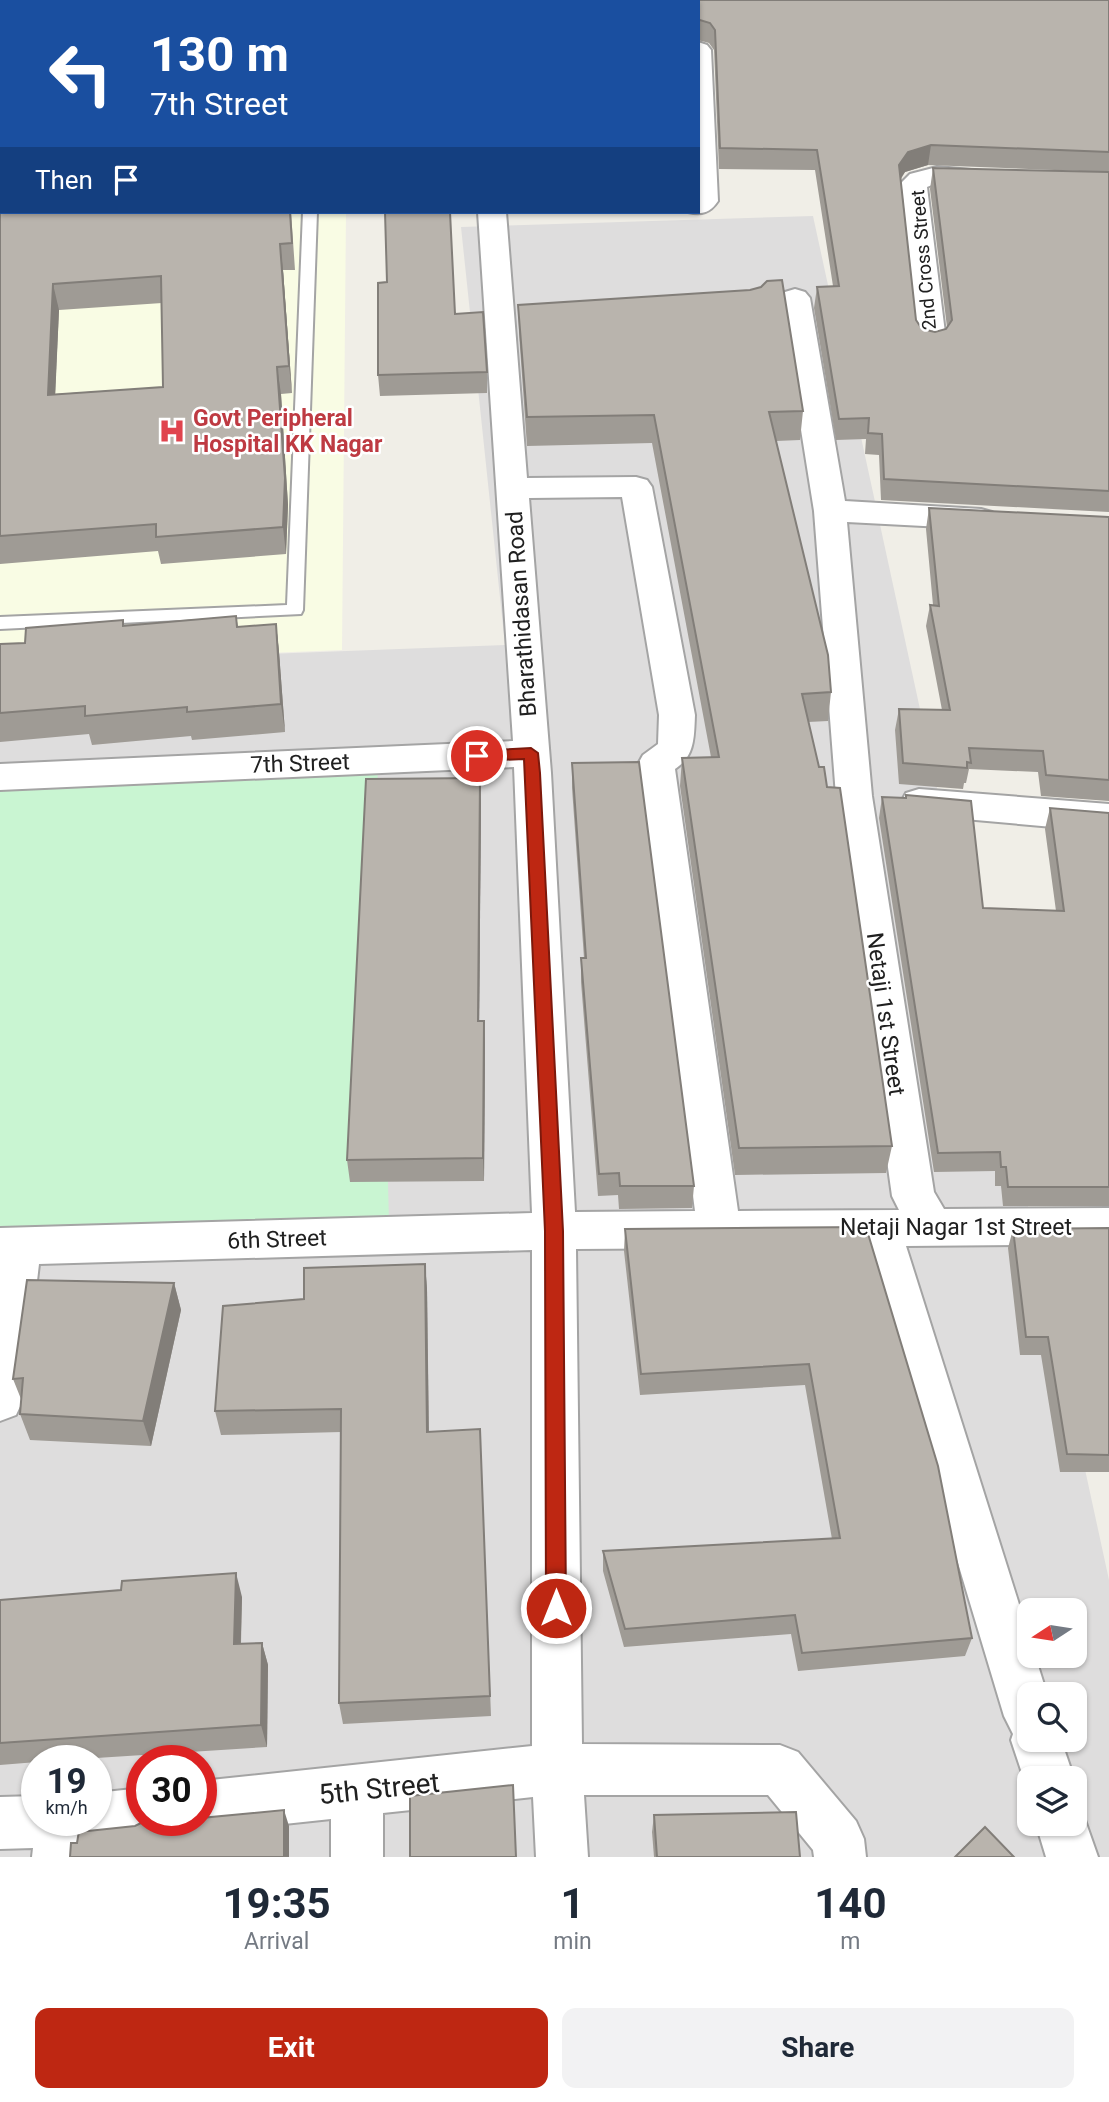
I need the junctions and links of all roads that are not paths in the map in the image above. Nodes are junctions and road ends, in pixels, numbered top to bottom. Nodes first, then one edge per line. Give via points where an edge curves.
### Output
1 (700, 100) edge
2 (1011, 179) edge
3 (700, 204) edge
4 (310, 214) edge
5 (492, 214) edge
6 (795, 298) dead end
7 (930, 341) edge
8 (512, 488) junction
9 (830, 511) junction
10 (1012, 520) edge
11 (0, 623) edge
12 (531, 753) junction
13 (0, 777) edge
14 (854, 796) junction
15 (1109, 818) edge
16 (1109, 1226) edge
17 (879, 1227) junction
18 (932, 1227) junction
19 (719, 1228) junction
20 (554, 1231) junction
21 (10, 1247) edge
22 (0, 1400) edge
23 (1019, 1682) edge
24 (557, 1769) junction
25 (357, 1791) junction
26 (217, 1805) edge
27 (0, 1823) edge
28 (21, 1825) edge
29 (1066, 1836) edge
30 (357, 1857) edge
31 (562, 1857) edge
32 (840, 1857) edge
33 (1072, 1857) edge

1 - 3 street via 704,201
2 - 7 street, 2nd Cross Street via 928,176 913,185
4 - 11 lane via 295,610
5 - 8 street, Bharathidasan Road via 511,322
6 - 9 street, Netaji 1st Street
8 - 12 street, Bharathidasan Road
8 - 19 street via 636,486 677,715 676,744 671,754 656,764
9 - 10 street
9 - 14 street, Netaji 1st Street
12 - 13 street, 7th Street
12 - 20 street, Bharathidasan Road
14 - 15 street
14 - 18 street, Netaji 1st Street via 913,1196
16 - 18 street, Netaji Nagar 1st Street
17 - 18 street, Netaji Nagar 1st Street
17 - 19 street, Netaji Nagar 1st Street
17 - 23 street
19 - 20 street, Netaji Nagar 1st Street
20 - 21 street, 6th Street
20 - 24 street, Bharathidasan Road
21 - 22 street
24 - 25 street, 5th Street
24 - 31 street, Bharathidasan Road
24 - 32 street, 5th Street via 780,1770 838,1839
25 - 26 street, 5th Street
25 - 30 street
27 - 28 street
29 - 33 street

